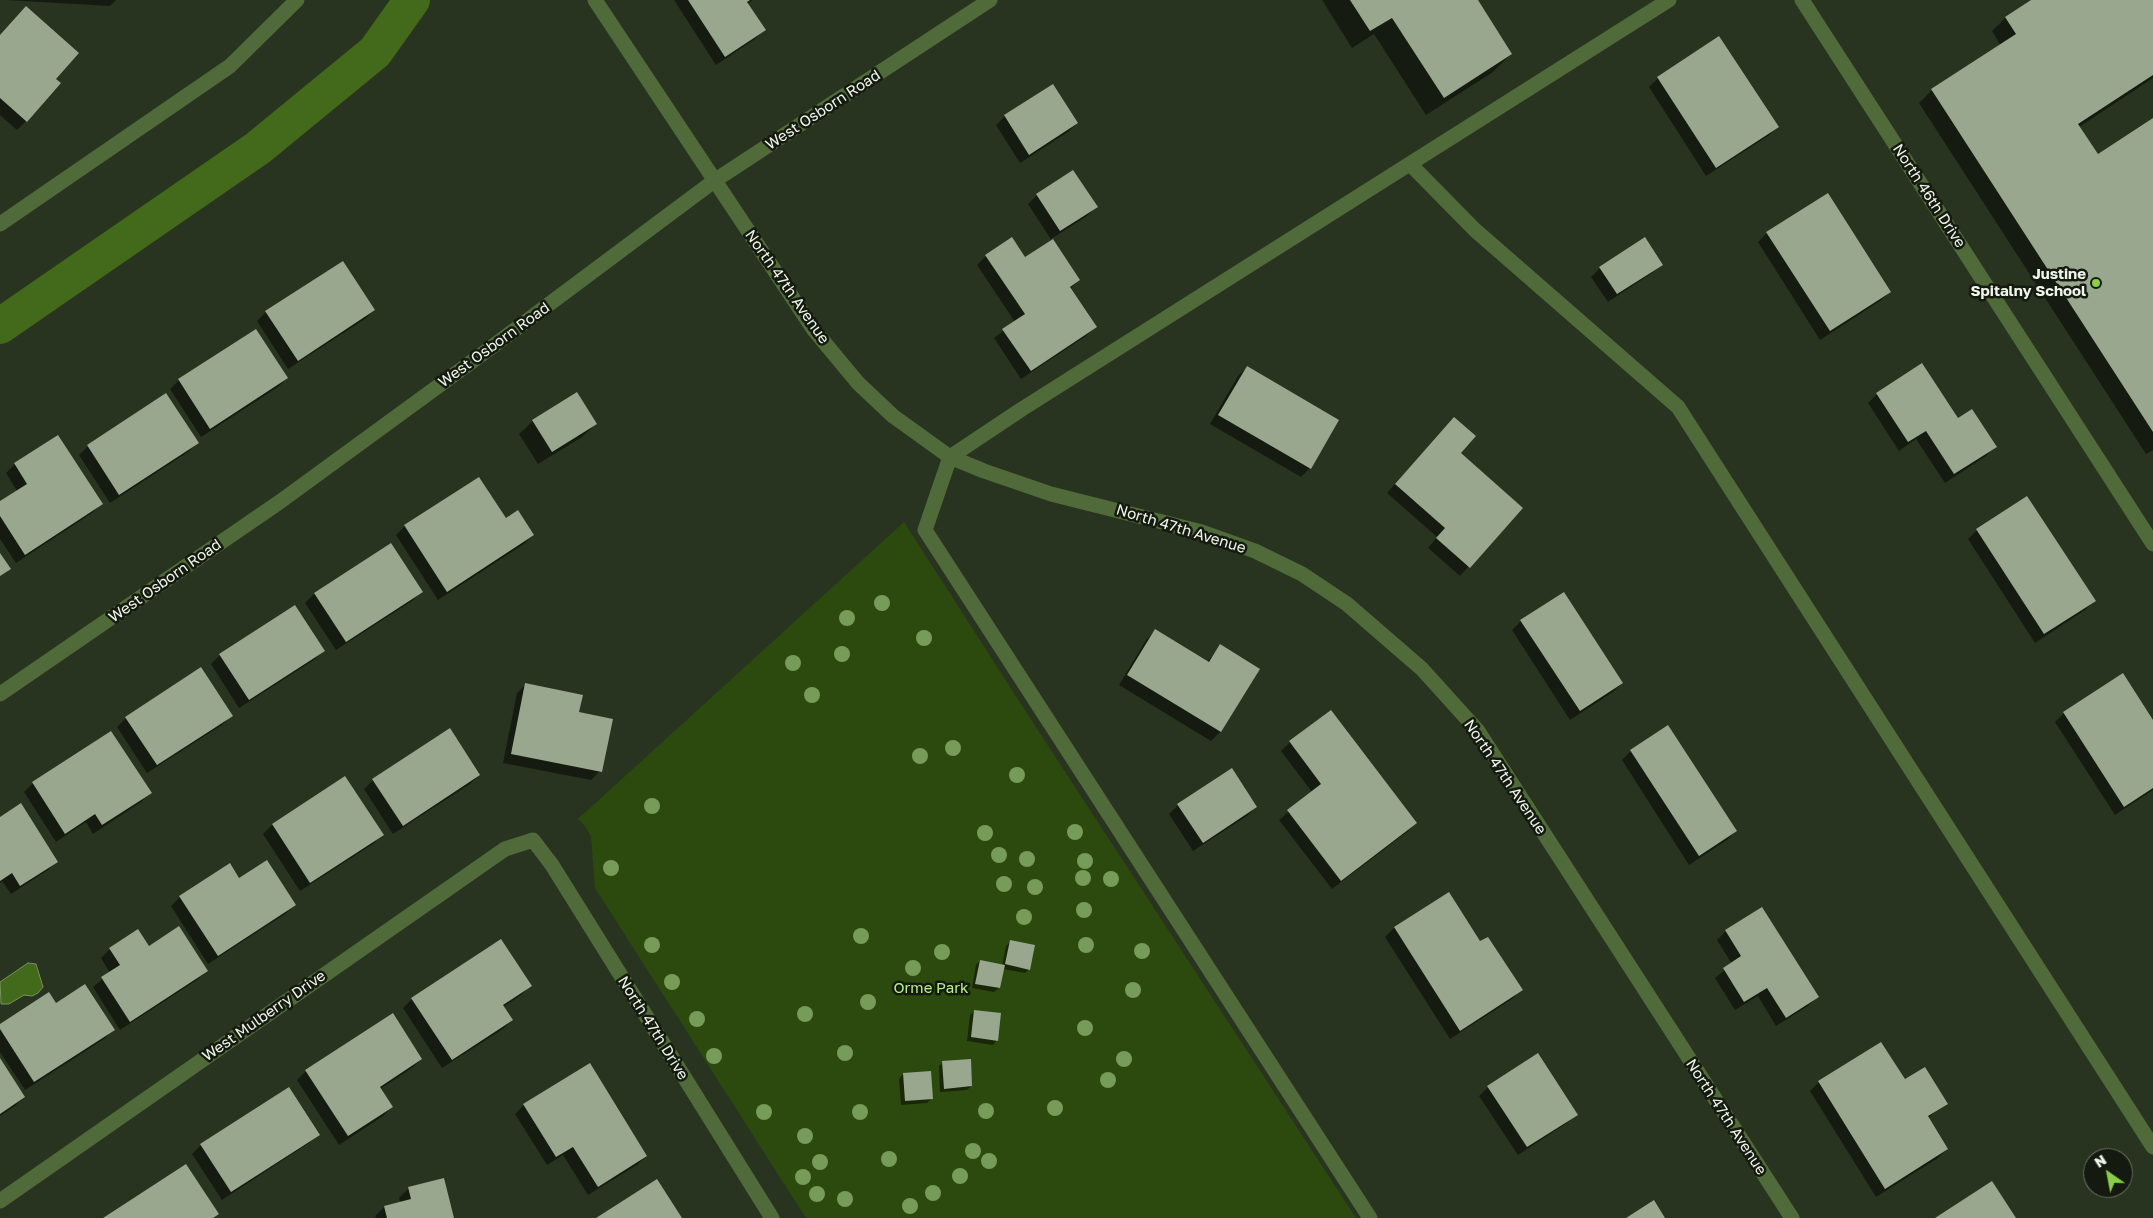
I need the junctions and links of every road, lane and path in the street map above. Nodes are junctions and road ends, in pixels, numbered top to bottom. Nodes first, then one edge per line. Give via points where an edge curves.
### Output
1 (296, 0) edge
2 (595, 0) edge
3 (990, 0) edge
4 (1669, 0) edge
5 (1802, 0) edge
6 (1410, 164) junction
7 (714, 181) junction
8 (0, 224) edge
9 (950, 457) junction
10 (2153, 544) edge
11 (0, 694) edge
12 (532, 840) joint
13 (2153, 1148) edge
14 (0, 1201) edge
15 (772, 1218) edge
16 (1370, 1218) edge
17 (1792, 1218) edge

1 - 8 street via 230,66
2 - 7 street, North 47th Avenue
3 - 7 street, West Osborn Road
4 - 6 street
5 - 10 street, North 46th Drive
6 - 9 street
6 - 13 street via 1475,230 1678,407
7 - 9 street, North 47th Avenue via 814,330 858,383 893,416
7 - 11 street, West Osborn Road via 281,501
9 - 16 street via 925,530
9 - 17 street, North 47th Avenue via 1051,494 1202,532 1256,551 1302,574 1347,604 1422,669 1478,731
12 - 14 street, West Mulberry Drive via 505,849
12 - 15 street, North 47th Drive via 552,865

